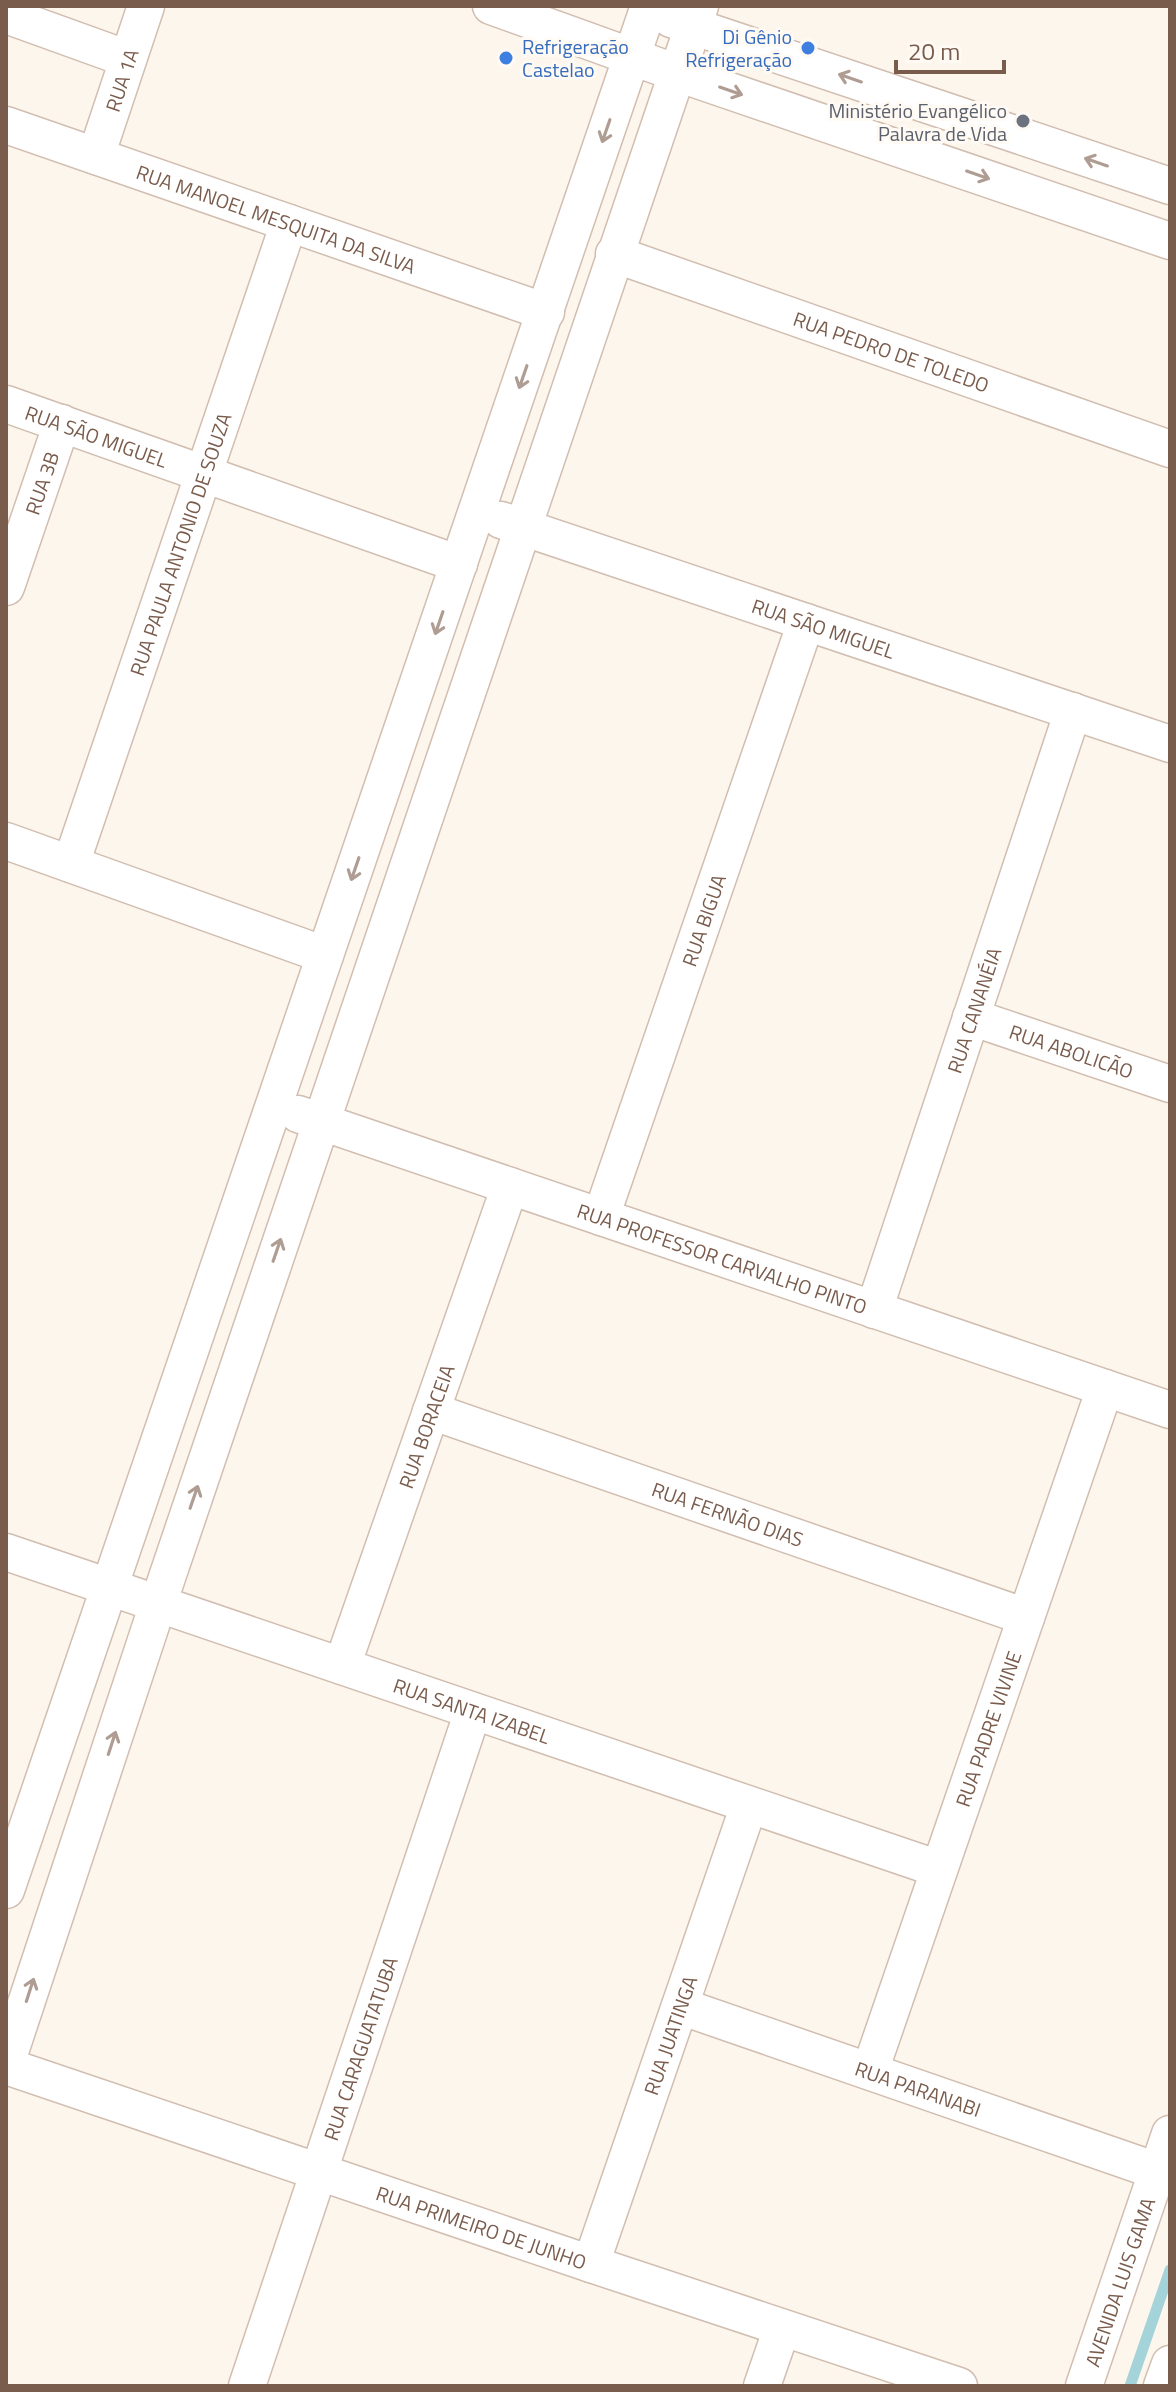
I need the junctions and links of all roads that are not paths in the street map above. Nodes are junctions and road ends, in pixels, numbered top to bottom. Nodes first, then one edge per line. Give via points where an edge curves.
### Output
1 (146, 6) edge
2 (491, 6) edge
3 (642, 8) edge
4 (6, 15) edge
5 (696, 16) edge
6 (631, 57) junction
7 (128, 59) junction
8 (677, 73) junction
9 (6, 125) edge
10 (96, 156) junction
11 (1170, 186) edge
12 (289, 223) junction
13 (1170, 241) edge
14 (614, 254) junction
15 (546, 312) junction
16 (6, 404) edge
17 (62, 423) junction
18 (1170, 449) edge
19 (204, 473) junction
20 (477, 512) junction
21 (522, 527) junction
22 (459, 564) junction
23 (6, 587) edge
24 (806, 622) junction
25 (1073, 711) junction
26 (1170, 744) edge
27 (6, 841) edge
28 (71, 864) junction
29 (325, 955) junction
30 (971, 1017) junction
31 (1170, 1084) edge
32 (273, 1106) junction
33 (320, 1122) junction
34 (510, 1186) junction
35 (601, 1217) junction
36 (874, 1310) junction
37 (1105, 1388) junction
38 (1170, 1410) edge
39 (431, 1411) junction
40 (6, 1552) edge
41 (109, 1587) junction
42 (158, 1604) junction
43 (1026, 1617) junction
44 (342, 1666) junction
45 (473, 1711) junction
46 (749, 1805) junction
47 (15, 1833) edge
48 (939, 1869) junction
49 (6, 1890) edge
50 (680, 2006) junction
51 (6, 2065) edge
52 (870, 2071) junction
53 (1170, 2134) edge
54 (1157, 2171) junction
55 (319, 2172) junction
56 (591, 2264) junction
57 (782, 2328) junction
58 (1170, 2364) edge
59 (247, 2386) edge
60 (762, 2386) edge
61 (959, 2386) edge
62 (1084, 2386) edge
63 (1162, 2386) edge

1 - 7 street, RUA 1A
2 - 6 street
3 - 5 street
3 - 6 street
4 - 7 street
5 - 8 street
11 -> 5 street
6 - 8 street
6 -> 15 street
7 - 10 street, RUA 1A
8 -> 13 street
8 - 14 street
9 - 10 street, RUA MANOEL MESQUITA DA SILVA
10 - 12 street, RUA MANOEL MESQUITA DA SILVA
12 - 15 street, RUA MANOEL MESQUITA DA SILVA
12 - 19 street, RUA PAULA ANTONIO DE SOUZA
14 - 18 street, RUA PEDRO DE TOLEDO
14 - 21 street
15 -> 20 street
16 - 17 street, RUA SÃO MIGUEL
17 - 19 street, RUA SÃO MIGUEL
17 - 23 street, RUA 3B
19 - 22 street, RUA SÃO MIGUEL
19 - 28 street, RUA PAULA ANTONIO DE SOUZA
20 - 21 street, RUA SÃO MIGUEL
20 - 22 street
21 - 24 street, RUA SÃO MIGUEL
21 - 33 street
22 -> 29 street
24 - 25 street, RUA SÃO MIGUEL
24 - 35 street, RUA BIGUA
25 - 26 street, RUA SÃO MIGUEL
25 - 30 street, RUA CANANÉIA
27 - 28 street
28 - 29 street
29 - 32 street
30 - 31 street, RUA ABOLICÃO
30 - 36 street, RUA CANANÉIA
32 - 33 street, RUA PROFESSOR CARVALHO PINTO
32 - 41 street
33 - 34 street, RUA PROFESSOR CARVALHO PINTO
42 -> 33 street
34 - 35 street, RUA PROFESSOR CARVALHO PINTO
34 - 39 street, RUA BORACEIA
35 - 36 street, RUA PROFESSOR CARVALHO PINTO
36 - 37 street, RUA PROFESSOR CARVALHO PINTO
37 - 38 street, RUA PROFESSOR CARVALHO PINTO
37 - 43 street, RUA PADRE VIVINE
39 - 43 street, RUA FERNÃO DIAS
39 - 44 street, RUA BORACEIA
40 - 41 street, RUA SANTA IZABEL
41 - 42 street, RUA SANTA IZABEL
41 - 47 street
42 - 44 street, RUA SANTA IZABEL
51 -> 42 street
43 - 48 street, RUA PADRE VIVINE
44 - 45 street, RUA SANTA IZABEL
45 - 46 street, RUA SANTA IZABEL
45 - 55 street, RUA CARAGUATATUBA
46 - 48 street, RUA SANTA IZABEL
46 - 50 street, RUA JUATINGA
47 - 49 street
48 - 52 street, RUA PADRE VIVINE
50 - 52 street, RUA PARANABI
50 - 56 street, RUA JUATINGA
51 - 55 street, RUA PRIMEIRO DE JUNHO
52 - 54 street, RUA PARANABI
53 - 54 street, AVENIDA LUIS GAMA
54 - 62 street, AVENIDA LUIS GAMA
55 - 56 street, RUA PRIMEIRO DE JUNHO
55 - 59 street, RUA CARAGUATATUBA
56 - 57 street, RUA PRIMEIRO DE JUNHO
57 - 60 street
57 - 61 street, RUA PRIMEIRO DE JUNHO
58 - 63 street

